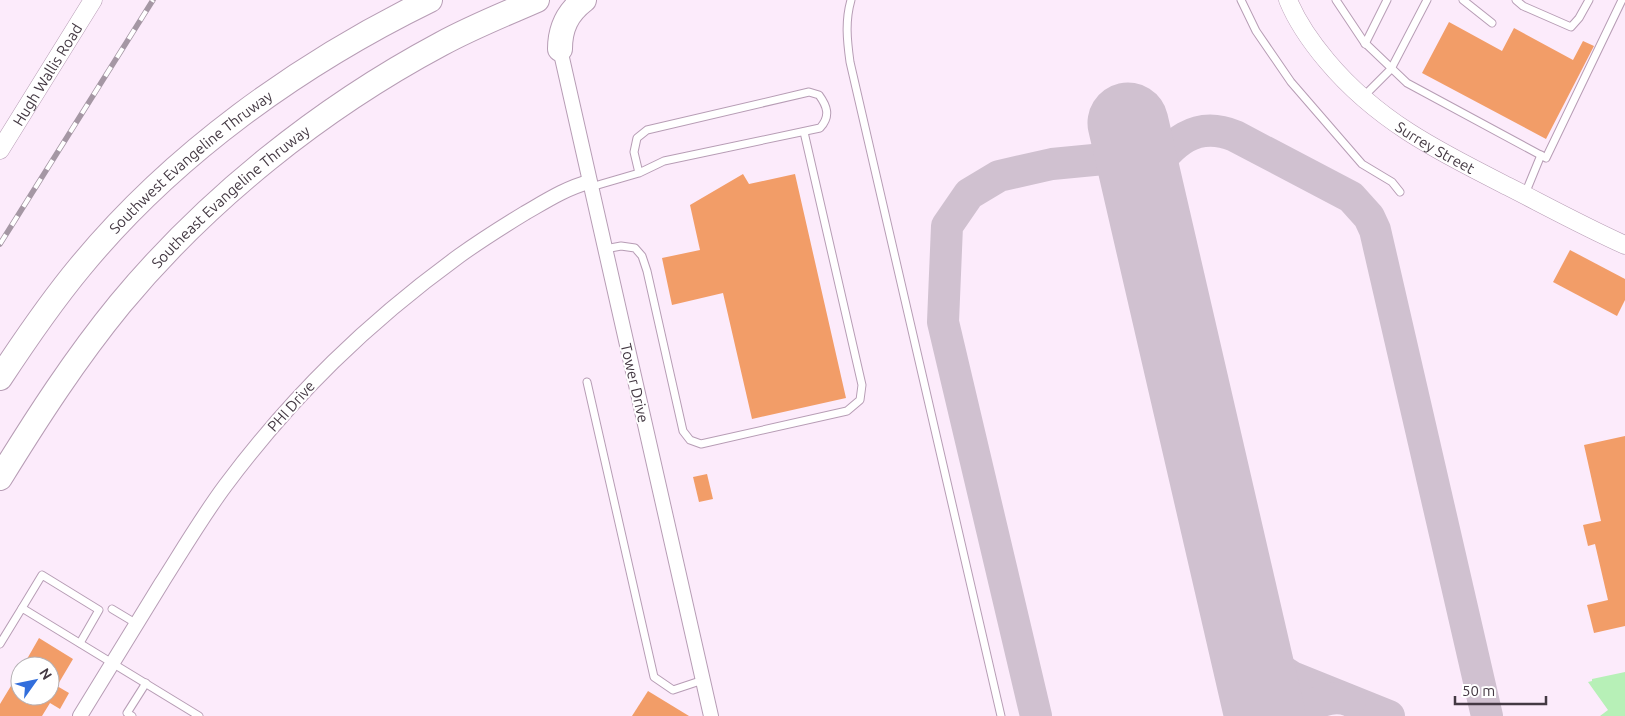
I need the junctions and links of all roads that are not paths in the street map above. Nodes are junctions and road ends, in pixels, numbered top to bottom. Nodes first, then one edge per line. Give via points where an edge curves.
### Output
1 (93, 0) edge
2 (430, 0) edge
3 (539, 0) edge
4 (584, 0) edge
5 (851, 0) edge
6 (1241, 0) edge
7 (1288, 0) edge
8 (1336, 0) edge
9 (1387, 0) edge
10 (1427, 0) edge
11 (1463, 0) edge
12 (1516, 0) edge
13 (1588, 0) edge
14 (1622, 0) edge
15 (1492, 23) dead end
16 (1365, 44) junction
17 (560, 49) junction
18 (1391, 69) junction
19 (1362, 98) junction
20 (804, 132) junction
21 (0, 150) edge
22 (1541, 155) junction
23 (638, 173) junction
24 (590, 184) junction
25 (1400, 192) dead end
26 (1524, 195) junction
27 (1625, 245) edge
28 (605, 250) junction
29 (0, 378) edge
30 (588, 382) dead end
31 (0, 478) edge
32 (22, 608) junction
33 (112, 609) dead end
34 (137, 624) junction
35 (80, 643) junction
36 (0, 644) edge
37 (113, 663) junction
38 (703, 680) junction
39 (146, 683) junction
40 (80, 716) edge
41 (132, 716) edge
42 (199, 716) edge
43 (711, 716) edge
44 (1001, 716) edge

1 - 21 street, Hugh Wallis Road
2 - 29 highway, Southwest Evangeline Thruway via 362,34 313,65 270,94 176,168 80,266
3 - 17 highway
3 - 31 highway, Southeast Evangeline Thruway via 441,44 362,90 224,197 115,311 37,419
4 - 17 highway via 563,24
5 - 44 lane via 846,38 850,62
6 - 25 lane via 1256,31 1291,82 1362,164 1392,182
7 - 19 street, Surrey Street via 1316,49
8 - 16 lane
9 - 16 lane
10 - 18 lane
11 - 15 lane
12 - 13 lane via 1571,27
14 - 22 lane via 1546,158
16 - 18 lane
17 - 24 street, Tower Drive
18 - 19 lane
18 - 22 lane via 1407,83
19 - 26 street, Surrey Street via 1398,126
20 - 23 lane via 664,161
20 - 23 lane via 820,128 825,122 827,107 819,94 809,92 647,130 637,138 634,152
20 - 28 lane via 862,385 860,400 847,411 702,444 690,440 683,430 642,256 635,248 621,246
22 - 26 lane
23 - 24 lane
24 - 28 street, Tower Drive
24 - 34 street, PHI Drive via 574,186 484,238 427,279 351,343 269,430 224,487
26 - 27 street, Surrey Street
28 - 38 street, Tower Drive
30 - 38 lane via 654,677 673,690
32 - 35 lane
32 - 35 lane via 42,575 99,610
32 - 36 lane
33 - 34 lane
34 - 37 street, PHI Drive
35 - 37 lane
37 - 39 lane
37 - 40 street, PHI Drive
38 - 43 street, Tower Drive
39 - 41 lane via 127,713
39 - 42 lane

